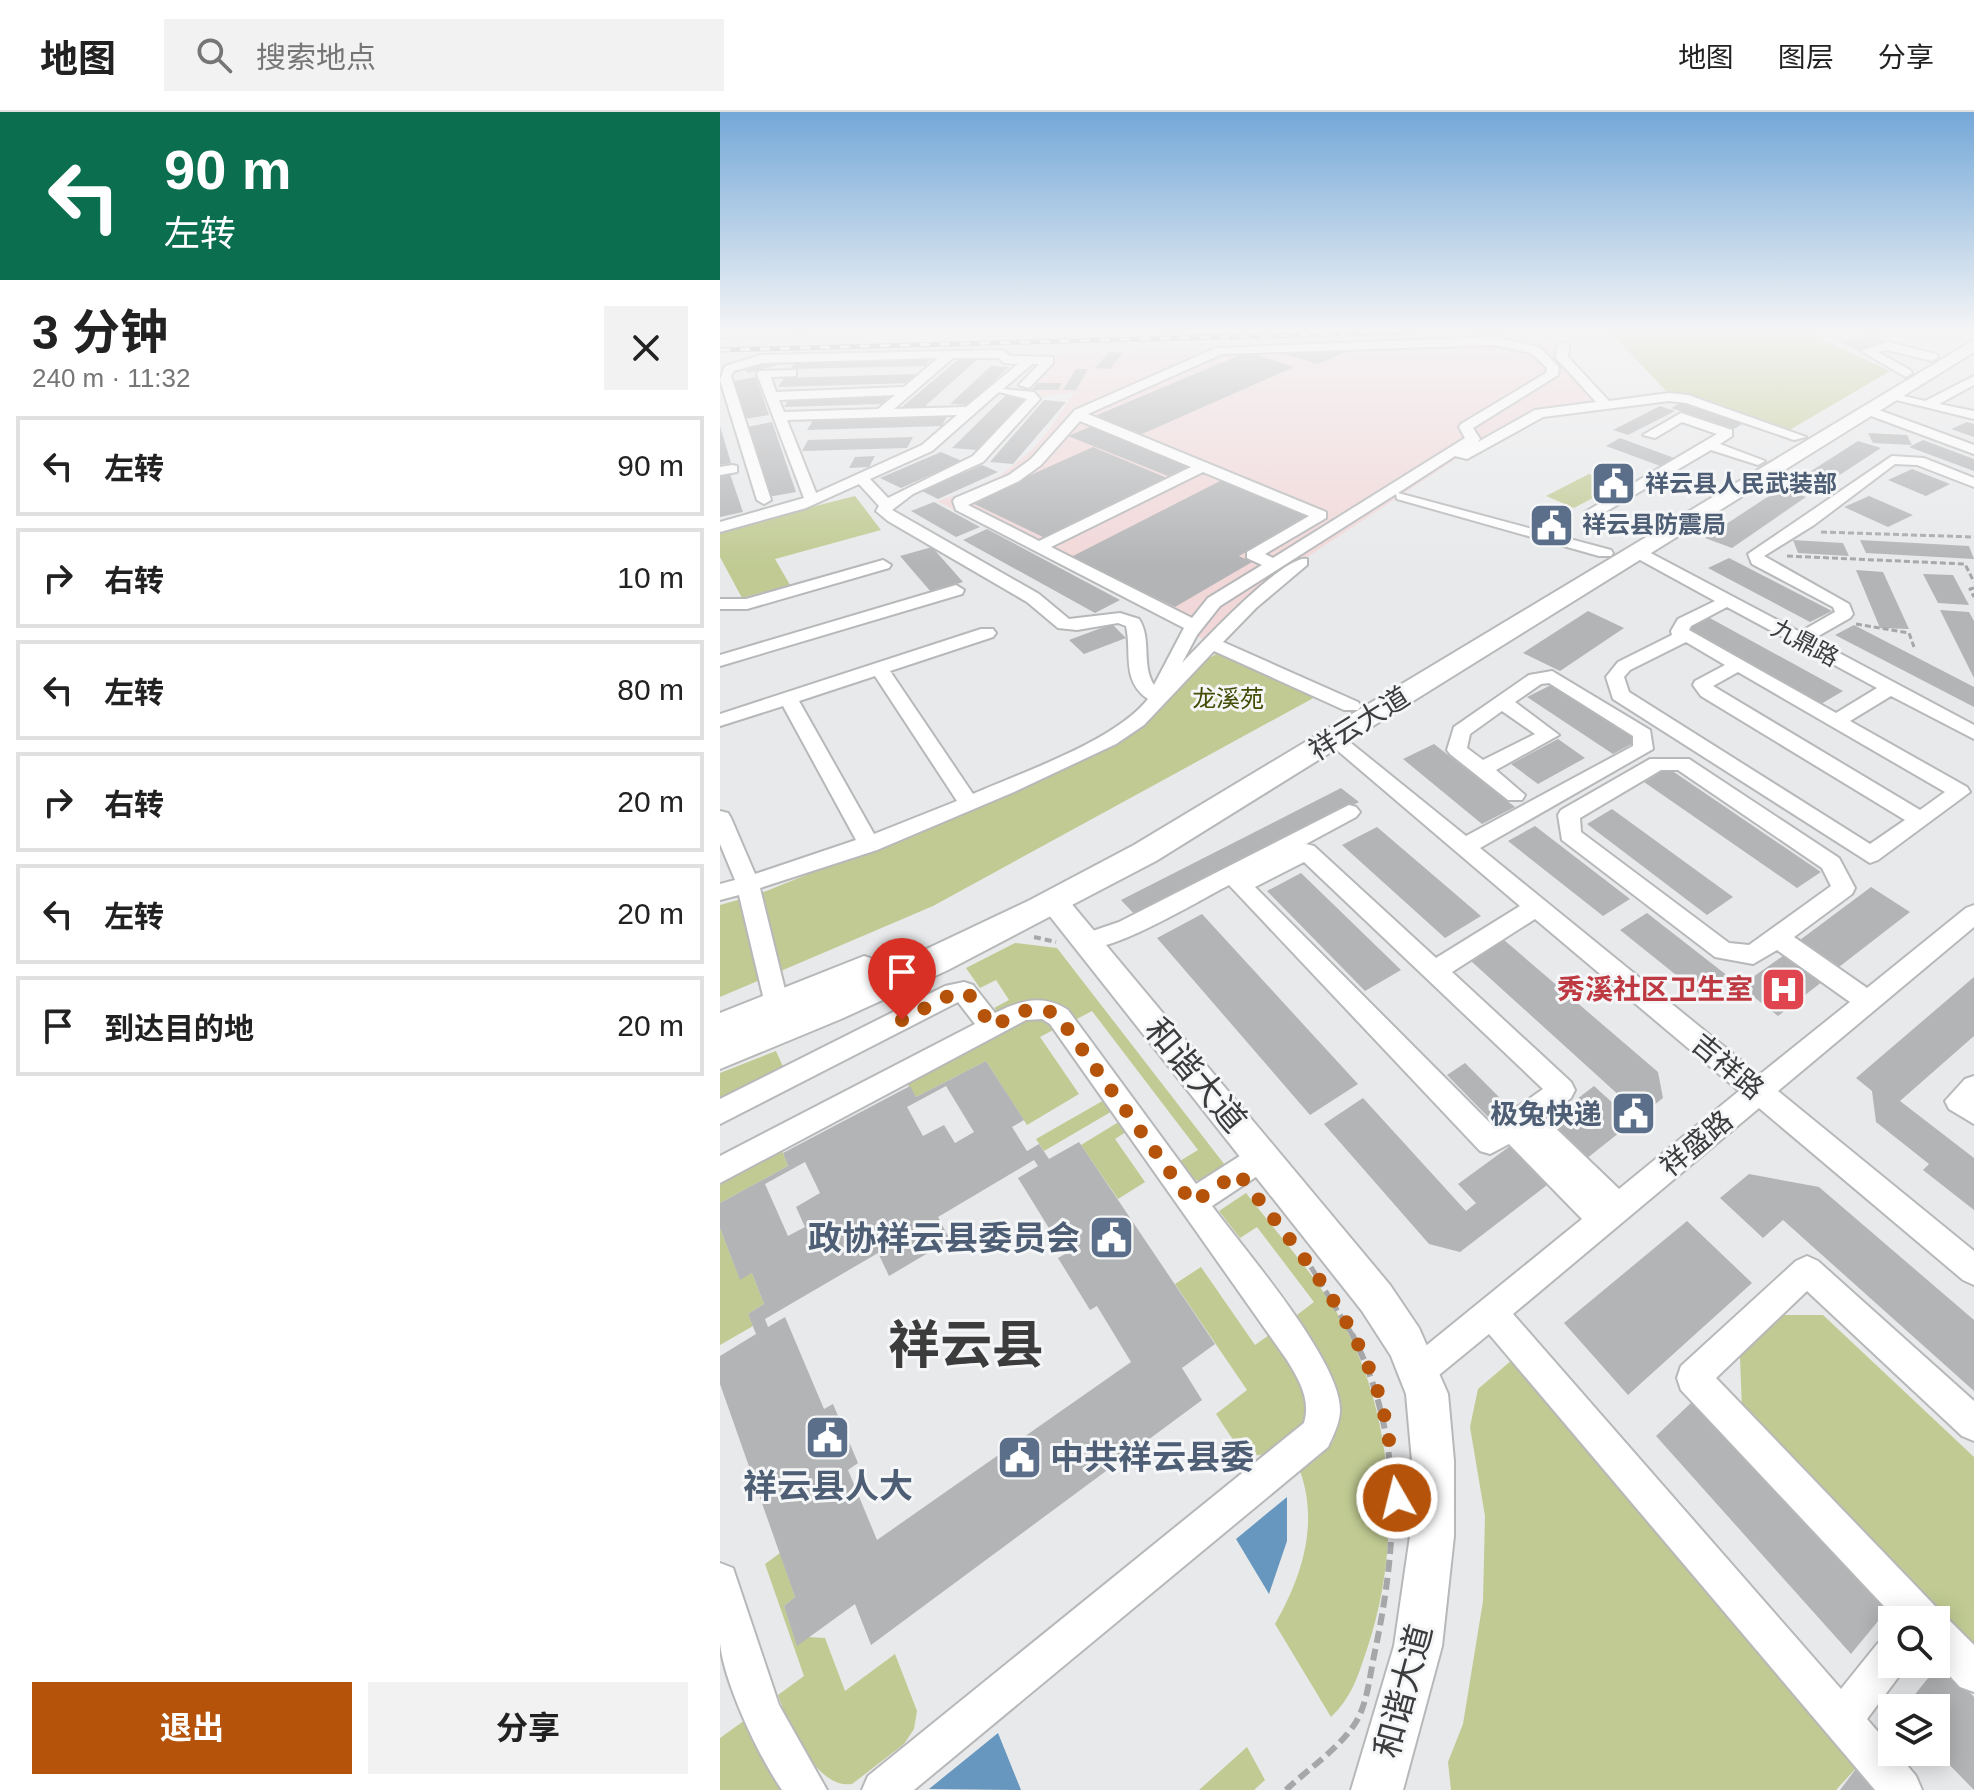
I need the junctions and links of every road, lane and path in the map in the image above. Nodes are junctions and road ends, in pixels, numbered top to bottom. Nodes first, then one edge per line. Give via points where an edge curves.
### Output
1 (736, 410) edge
2 (776, 410) edge
3 (885, 410) edge
4 (1023, 410) edge
5 (1088, 410) edge
6 (1494, 410) edge
7 (1560, 410) edge
8 (1720, 410) edge
9 (1856, 410) edge
10 (1859, 410) edge
11 (1884, 410) edge
12 (972, 411) joint
13 (882, 413) junction
14 (1078, 415) junction
15 (778, 416) junction
16 (1799, 437) junction
17 (1710, 445) junction
18 (1974, 450) edge
19 (1758, 461) junction
20 (1203, 467) junction
21 (861, 478) junction
22 (1974, 483) edge
23 (1402, 496) junction
24 (764, 500) dead end
25 (812, 500) junction
26 (887, 505) junction
27 (1590, 515) dead end
28 (720, 527) edge
29 (1799, 528) junction
30 (1974, 537) edge
31 (1039, 547) junction
32 (1620, 550) junction
33 (1787, 556) dead end
34 (1275, 564) junction
35 (883, 565) dead end
36 (1974, 585) edge
37 (956, 590) dead end
38 (1974, 597) edge
39 (1727, 601) junction
40 (720, 604) edge
41 (1839, 617) junction
42 (1194, 626) junction
43 (987, 633) dead end
44 (1682, 637) junction
45 (1799, 640) junction
46 (1210, 643) junction
47 (1914, 647) dead end
48 (720, 661) edge
49 (1738, 665) junction
50 (879, 668) junction
51 (1891, 688) junction
52 (1159, 697) junction
53 (788, 698) junction
54 (1502, 702) junction
55 (1351, 706) junction
56 (720, 720) edge
57 (1836, 721) junction
58 (1325, 733) junction
59 (1974, 733) edge
60 (1482, 769) junction
61 (1515, 795) dead end
62 (969, 804) junction
63 (1349, 812) dead end
64 (720, 818) edge
65 (1920, 819) junction
66 (869, 845) junction
67 (1464, 847) junction
68 (748, 884) junction
69 (720, 892) edge
70 (1055, 903) junction
71 (1536, 907) junction
72 (1974, 914) edge
73 (1030, 936) dead end
74 (1777, 937) junction
75 (1073, 943) junction
76 (1434, 971) junction
77 (1868, 1001) junction
78 (776, 1006) junction
79 (992, 1027) junction
80 (720, 1028) edge
81 (720, 1054) edge
82 (1974, 1087) edge
83 (1759, 1091) junction
84 (720, 1112) edge
85 (1974, 1112) edge
86 (1518, 1122) junction
87 (1264, 1156) junction
88 (720, 1170) edge
89 (1192, 1203) junction
90 (1610, 1214) junction
91 (1304, 1258) dead end
92 (1974, 1270) edge
93 (1491, 1312) junction
94 (1417, 1373) junction
95 (1974, 1424) edge
96 (720, 1581) edge
97 (1910, 1606) edge
98 (1950, 1648) edge
99 (1974, 1673) edge
100 (1878, 1674) edge
101 (1841, 1719) junction
102 (807, 1790) edge
103 (882, 1790) edge
104 (1286, 1790) edge
105 (1377, 1790) edge
106 (1902, 1790) edge

1 - 24 street
2 - 15 street
3 - 13 street
4 - 26 street via 978,459
5 - 14 street
6 - 34 street via 1466,427 1473,439
7 - 23 street via 1531,417
8 - 16 street
9 - 16 highway, 祥云大道
10 - 32 highway, 祥云大道
11 - 18 street
12 - 13 street
12 - 21 street via 927,448
13 - 15 street
14 - 20 street
14 - 31 street via 1036,462 1014,478 960,501 961,507
15 - 25 street
16 - 19 highway, 祥云大道
17 - 17 street via 1727,433 1681,417 1650,435 1689,448
17 - 19 street
17 - 27 street
19 - 32 highway, 祥云大道
20 - 31 street
20 - 34 street via 1321,515 1253,555
21 - 25 street
21 - 26 street
22 - 29 street via 1919,461 1892,460
23 - 32 street, 九鼎路
23 - 46 street via 1304,560
25 - 28 street
26 - 52 street via 884,511 893,518 1033,598 1060,622 1072,626 1114,618 1131,621 1142,683
29 - 30 path
29 - 41 street via 1756,554 1758,561 1841,604 1844,614
31 - 42 street
32 - 39 street, 九鼎路
32 - 55 highway, 祥云大道
32 - 58 highway, 祥云大道
33 - 36 path via 1965,564
34 - 42 street via 1214,602
35 - 40 street via 747,604
36 - 38 path
37 - 48 street
39 - 44 street via 1684,623
39 - 45 street, 九鼎路
41 - 45 street
41 - 47 path via 1909,633
42 - 52 street
43 - 50 street
44 - 49 street
44 - 65 street via 1624,666 1615,677 1620,695 1870,855
45 - 51 street, 九鼎路
46 - 52 street
46 - 55 street
49 - 57 street
49 - 65 street via 1702,685
50 - 53 street
50 - 62 street
51 - 57 street
51 - 59 street, 九鼎路
52 - 62 street via 1140,720 1120,733
53 - 56 street
53 - 66 street
54 - 60 street via 1461,731 1457,750
54 - 60 street via 1549,735
54 - 67 street via 1536,679 1552,677 1643,734 1643,749
55 - 58 highway, 祥云大道
57 - 65 street via 1960,792
58 - 67 street, 吉祥路
58 - 70 highway, 祥云大道 via 1157,846
58 - 78 highway, 祥云大道 via 1038,887
60 - 61 street
62 - 66 street
63 - 75 street via 1127,928
64 - 68 street
66 - 68 street
67 - 71 street, 吉祥路
68 - 69 street
68 - 78 street
70 - 75 main road, 和谐大道
70 - 81 highway, 祥云大道 via 874,991
71 - 76 street
71 - 83 street, 吉祥路
72 - 77 street, 祥盛路
73 - 75 path
74 - 74 street via 1844,888 1831,863 1682,764 1657,764 1569,815 1570,835 1723,951 1753,955
74 - 77 street
75 - 87 main road, 和谐大道
76 - 86 street via 1562,1090
76 - 86 street via 1306,851 1240,885 1490,1142
77 - 83 street, 祥盛路
78 - 80 highway, 祥云大道
79 - 84 street via 972,997 954,993
79 - 88 street
79 - 89 street via 1030,1008 1059,1017
82 - 85 street via 1959,1101
83 - 90 street, 祥盛路
83 - 92 street, 吉祥路
86 - 90 street
87 - 89 street
87 - 94 main road, 和谐大道 via 1376,1298 1405,1342
89 - 103 street via 1298,1349 1323,1399 1323,1423 1316,1435
90 - 93 street, 祥盛路
91 - 104 path via 1335,1301 1367,1363 1383,1413 1397,1498 1388,1591 1356,1722
93 - 94 street, 祥盛路
93 - 101 street
94 - 105 main road, 和谐大道 via 1431,1415 1429,1577 1418,1646
95 - 97 street via 1807,1271 1693,1378
96 - 102 street via 764,1720 788,1767
98 - 99 street
100 - 101 street
101 - 106 street

